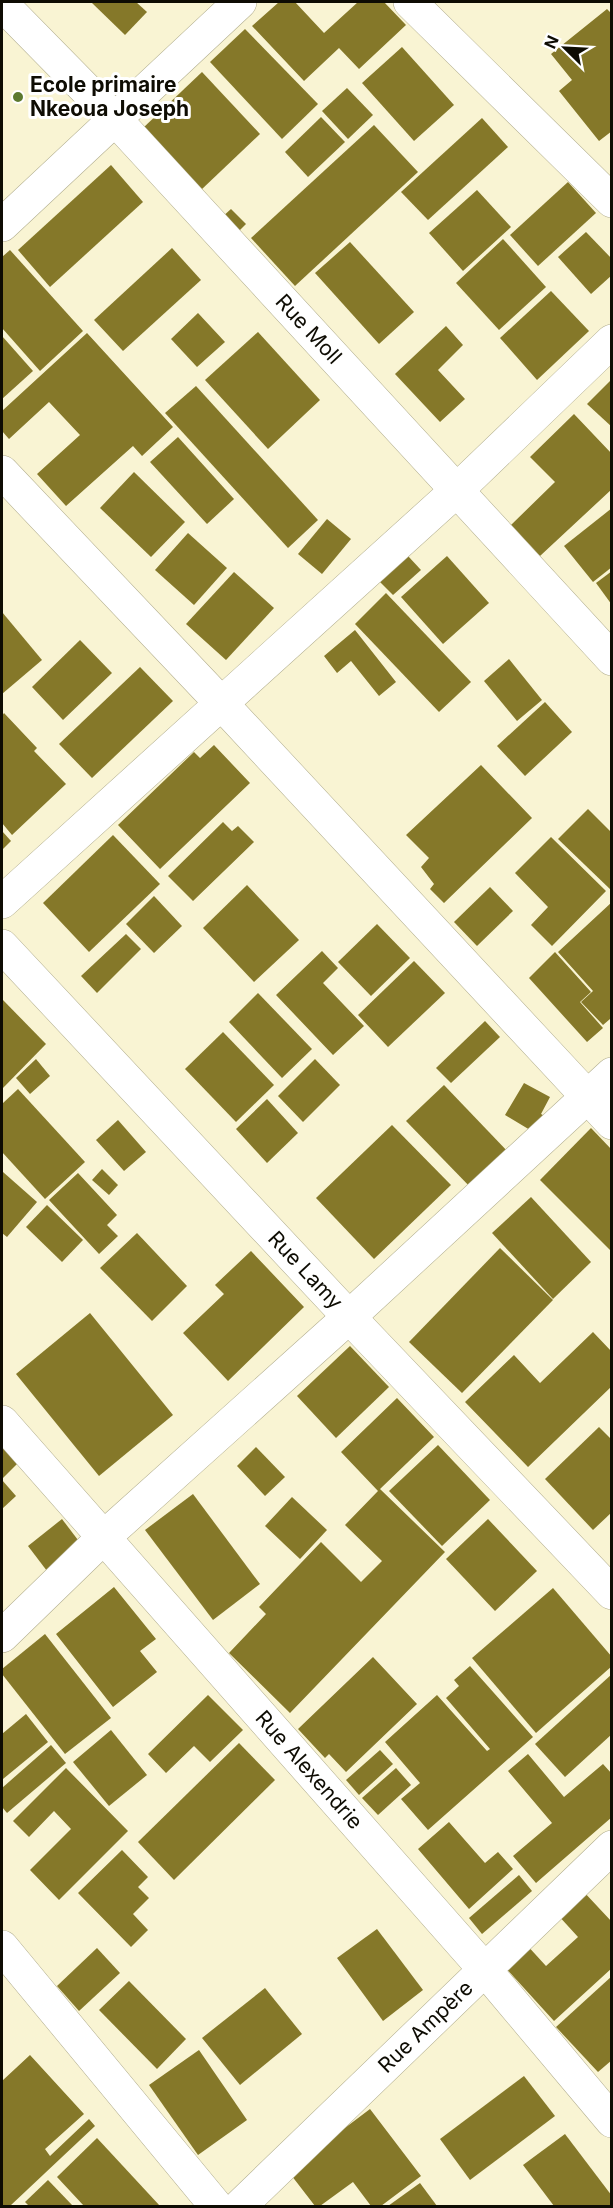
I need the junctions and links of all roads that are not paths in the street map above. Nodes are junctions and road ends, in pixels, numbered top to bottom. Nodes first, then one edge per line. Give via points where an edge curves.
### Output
1 (240, 2) edge
2 (410, 2) edge
3 (2, 4) edge
4 (114, 118) junction
5 (612, 201) edge
6 (2, 225) edge
7 (612, 341) edge
8 (2, 472) edge
9 (456, 491) junction
10 (612, 659) edge
11 (221, 703) junction
12 (2, 902) edge
13 (2, 946) edge
14 (612, 1074) edge
15 (586, 1097) junction
16 (612, 1123) edge
17 (349, 1317) junction
18 (2, 1422) edge
19 (104, 1537) junction
20 (612, 1593) edge
21 (2, 1636) edge
22 (612, 1847) edge
23 (2, 1947) edge
24 (486, 1971) junction
25 (612, 2121) edge
26 (216, 2206) edge
27 (240, 2206) edge

1 - 4 street
2 - 5 street
3 - 4 street, Rue Moll
4 - 6 street
4 - 9 street, Rue Moll
7 - 9 street
8 - 11 street
9 - 10 street, Rue Moll
9 - 11 street
11 - 12 street
11 - 15 street
13 - 17 street, Rue Lamy
14 - 15 street
15 - 16 street
15 - 17 street
17 - 19 street
17 - 20 street, Rue Lamy
18 - 19 street, Rue Alexendrie
19 - 21 street
19 - 24 street, Rue Alexendrie
22 - 24 street, Rue Ampère
23 - 26 street
24 - 25 street, Rue Alexendrie
24 - 27 street, Rue Ampère

